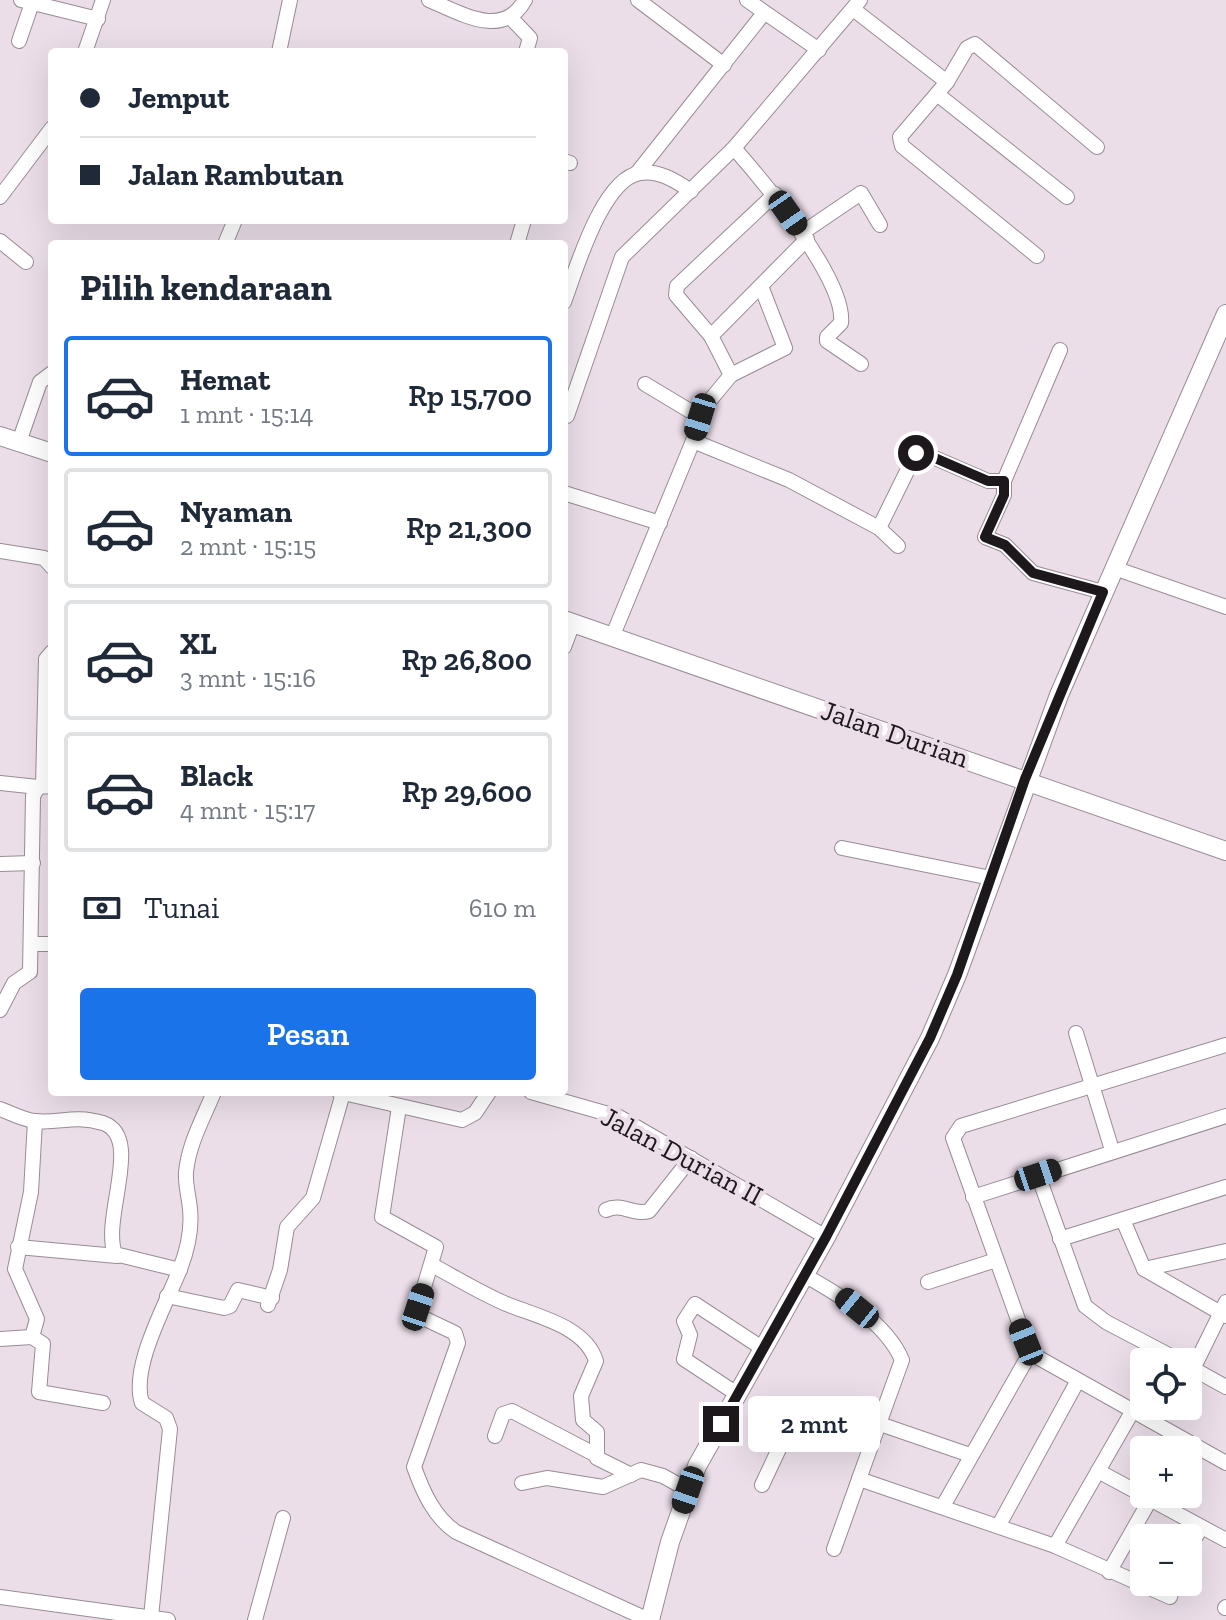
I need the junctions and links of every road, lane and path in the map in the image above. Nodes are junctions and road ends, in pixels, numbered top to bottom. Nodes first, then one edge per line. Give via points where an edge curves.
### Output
1 (103, 0) edge
2 (290, 0) edge
3 (429, 0) edge
4 (525, 0) edge
5 (638, 0) edge
6 (747, 0) edge
7 (27, 2) edge
8 (856, 4) edge
9 (764, 13) junction
10 (511, 18) junction
11 (98, 19) junction
12 (19, 41) dead end
13 (87, 48) edge
14 (280, 48) edge
15 (527, 48) edge
16 (819, 50) junction
17 (724, 65) junction
18 (942, 88) junction
19 (48, 133) edge
20 (1097, 147) dead end
21 (734, 148) junction
22 (637, 173) junction
23 (691, 191) junction
24 (775, 194) junction
25 (0, 197) edge
26 (1067, 197) dead end
27 (880, 225) dead end
28 (805, 236) junction
29 (0, 241) edge
30 (1037, 256) dead end
31 (26, 262) dead end
32 (761, 286) junction
33 (568, 292) edge
34 (1226, 314) edge
35 (711, 336) junction
36 (1060, 350) dead end
37 (861, 364) dead end
38 (731, 375) junction
39 (48, 376) edge
40 (645, 384) dead end
41 (568, 413) edge
42 (700, 417) junction
43 (0, 436) edge
44 (693, 441) junction
45 (19, 442) junction
46 (48, 452) edge
47 (1004, 481) junction
48 (568, 494) edge
49 (660, 523) junction
50 (879, 528) junction
51 (898, 546) dead end
52 (0, 551) edge
53 (48, 562) edge
54 (1114, 568) junction
55 (1103, 592) junction
56 (1226, 607) edge
57 (569, 621) edge
58 (613, 635) junction
59 (48, 657) edge
60 (48, 696) edge
61 (48, 729) edge
62 (1025, 779) junction
63 (0, 783) edge
64 (44, 786) edge
65 (842, 848) dead end
66 (1226, 851) edge
67 (33, 863) junction
68 (0, 864) edge
69 (991, 878) junction
70 (32, 944) junction
71 (48, 944) edge
72 (0, 1010) edge
73 (1076, 1033) dead end
74 (1226, 1045) edge
75 (1094, 1088) junction
76 (212, 1096) edge
77 (340, 1096) edge
78 (356, 1096) edge
79 (486, 1096) edge
80 (545, 1096) edge
81 (399, 1107) junction
82 (0, 1109) edge
83 (1226, 1116) edge
84 (35, 1121) junction
85 (1112, 1150) junction
86 (691, 1158) junction
87 (1038, 1175) junction
88 (1226, 1187) edge
89 (973, 1197) junction
90 (606, 1210) dead end
91 (1123, 1220) junction
92 (826, 1237) junction
93 (1060, 1239) junction
94 (18, 1247) junction
95 (1226, 1251) edge
96 (117, 1256) junction
97 (996, 1260) junction
98 (432, 1265) junction
99 (1144, 1269) junction
100 (180, 1270) junction
101 (804, 1275) junction
102 (928, 1282) dead end
103 (167, 1296) junction
104 (1225, 1311) edge
105 (32, 1337) junction
106 (0, 1339) edge
107 (762, 1348) junction
108 (1157, 1348) edge
109 (1200, 1348) edge
110 (1030, 1353) junction
111 (1202, 1373) edge
112 (1077, 1382) junction
113 (1226, 1387) edge
114 (737, 1394) junction
115 (103, 1403) dead end
116 (800, 1404) dead end
117 (1130, 1411) edge
118 (1130, 1415) edge
119 (1147, 1420) edge
120 (877, 1423) junction
121 (495, 1436) dead end
122 (596, 1455) junction
123 (970, 1455) junction
124 (1226, 1463) edge
125 (1098, 1471) junction
126 (631, 1475) junction
127 (859, 1479) junction
128 (522, 1483) dead end
129 (762, 1485) dead end
130 (1130, 1489) edge
131 (688, 1490) junction
132 (943, 1506) junction
133 (1145, 1508) edge
134 (1165, 1508) edge
135 (283, 1518) dead end
136 (1194, 1524) edge
137 (999, 1525) junction
138 (1202, 1528) edge
139 (1226, 1540) edge
140 (1055, 1546) junction
141 (834, 1549) dead end
142 (1109, 1572) junction
143 (1130, 1581) edge
144 (0, 1597) edge
145 (117, 1617) edge
146 (151, 1617) junction
147 (168, 1620) edge
148 (255, 1620) edge
149 (649, 1620) edge

1 - 11 street
2 - 14 street
3 - 10 street via 490,22
4 - 10 street
5 - 17 street
6 - 9 street
7 - 11 street
7 - 12 street
8 - 16 street
8 - 18 street
9 - 16 street
9 - 17 street
10 - 15 street via 530,38
11 - 13 street
16 - 21 street
17 - 22 street
18 - 20 street via 975,44
18 - 26 street
18 - 30 street via 900,142
19 - 25 street
21 - 23 street
21 - 24 street
22 - 23 street via 665,176
22 - 33 street via 614,190 600,213
23 - 41 street via 618,264
24 - 28 street
24 - 35 street via 677,286 676,295
27 - 28 street via 861,193
28 - 32 street
28 - 37 street via 841,309 841,323 827,341
29 - 31 street
32 - 35 street
32 - 38 street via 785,348
34 - 54 street
35 - 38 street
36 - 47 street
38 - 42 street
39 - 45 street via 40,382
40 - 42 street
42 - 44 street
43 - 45 street
44 - 49 street
44 - 50 street via 765,468
45 - 46 street
47 - 50 street via 988,481 916,453
47 - 55 street via 1004,495 985,537 1005,545 1033,573
48 - 49 street
49 - 58 street
50 - 51 street
52 - 53 street
54 - 55 street
54 - 56 street
55 - 62 street
57 - 58 street, Jalan Durian
58 - 62 street, Jalan Durian
59 - 60 street
61 - 64 street
62 - 66 street, Jalan Durian
62 - 69 street
63 - 64 street
64 - 67 street via 33,796
65 - 69 street
67 - 68 street
67 - 70 street
69 - 92 street via 930,1038
70 - 71 street
70 - 72 street via 30,972 14,983
73 - 75 street
74 - 75 street
75 - 85 street
75 - 89 street via 961,1126 954,1147
76 - 100 street via 188,1157 191,1218
77 - 103 street via 313,1198 287,1227 270,1301 238,1290 224,1308
78 - 81 street
79 - 81 street via 475,1113 462,1120
80 - 86 street, Jalan Durian II via 619,1117
81 - 98 street via 382,1217 434,1244
82 - 84 street
83 - 85 street
84 - 94 street via 31,1192
84 - 96 street via 88,1119 107,1124 118,1134 124,1155 111,1240
85 - 87 street
86 - 90 street via 649,1211 620,1206
86 - 92 street, Jalan Durian II
87 - 89 street
87 - 93 street
88 - 91 street
89 - 97 street
91 - 93 street
91 - 99 street
92 - 101 street
93 - 108 street via 1089,1310
94 - 96 street
94 - 105 street via 15,1269 37,1319
95 - 99 street
96 - 100 street
97 - 102 street
97 - 110 street
98 - 122 street via 552,1321 590,1347 596,1361 583,1386 581,1414 597,1432
98 - 149 street via 419,1316 455,1333 458,1343 414,1467 437,1515 456,1532
99 - 104 street
100 - 103 street
101 - 107 street
101 - 120 street via 864,1314 901,1356
103 - 146 street via 139,1388 142,1403 166,1418 170,1429
104 - 109 street
105 - 106 street
105 - 115 street via 45,1347 39,1392
107 - 114 street
107 - 114 street via 707,1309 695,1304 689,1308 684,1359
110 - 112 street
110 - 123 street
111 - 113 street
112 - 117 street
112 - 137 street
114 - 131 street
116 - 129 street
118 - 125 street
119 - 124 street
120 - 123 street
120 - 127 street
121 - 122 street via 503,1414 512,1411
122 - 126 street
123 - 132 street
125 - 130 street
125 - 140 street
126 - 128 street via 603,1487 547,1478
126 - 131 street via 641,1470 654,1473
127 - 132 street
127 - 141 street
131 - 149 street
132 - 137 street
133 - 142 street
134 - 136 street
135 - 148 street
137 - 140 street
138 - 139 street
140 - 142 street
142 - 143 street
144 - 145 street
145 - 146 street
146 - 147 street

